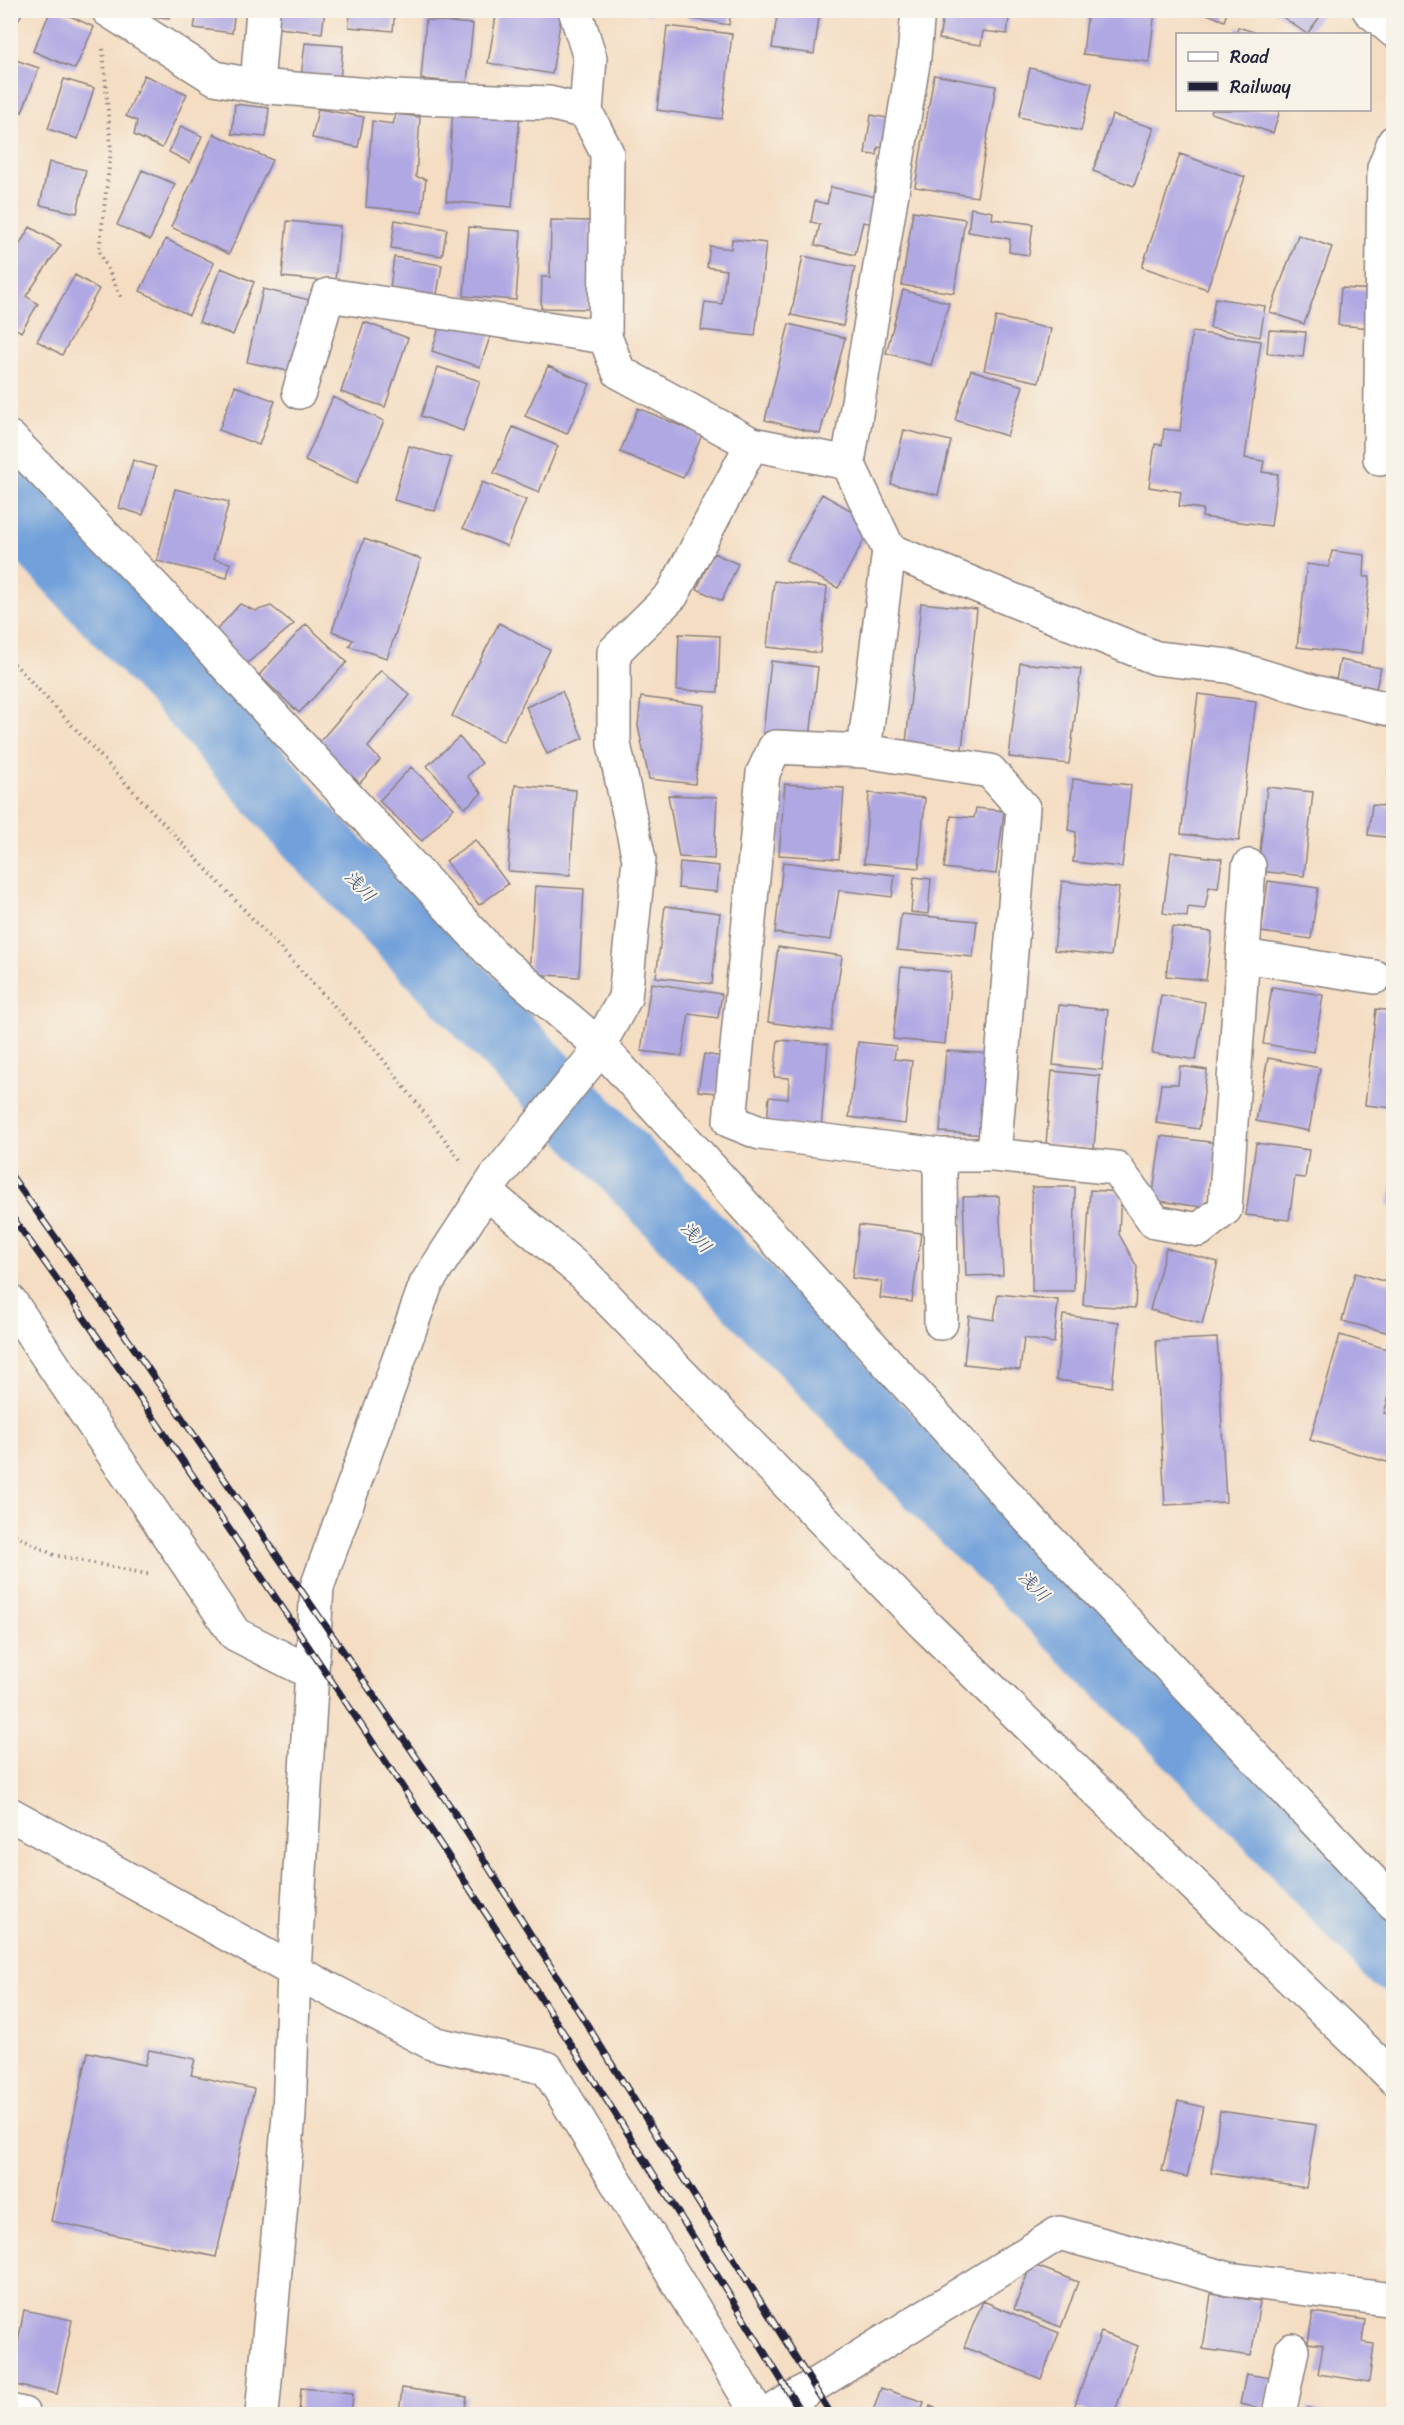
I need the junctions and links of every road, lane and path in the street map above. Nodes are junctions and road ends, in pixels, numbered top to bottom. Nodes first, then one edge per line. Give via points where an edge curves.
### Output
1 (263, 10) edge
2 (575, 10) edge
3 (918, 10) edge
4 (1369, 10) edge
5 (115, 16) edge
6 (1394, 31) edge
7 (257, 86) junction
8 (586, 112) junction
9 (1394, 142) edge
10 (121, 297) dead end
11 (605, 337) junction
12 (299, 392) dead end
13 (10, 438) edge
14 (752, 444) junction
15 (1380, 459) dead end
16 (848, 463) junction
17 (890, 550) junction
18 (10, 659) edge
19 (1394, 710) edge
20 (864, 751) junction
21 (1249, 866) dead end
22 (1244, 956) junction
23 (1375, 978) dead end
24 (595, 1053) junction
25 (940, 1155) junction
26 (994, 1155) junction
27 (490, 1185) junction
28 (10, 1301) edge
29 (941, 1323) dead end
30 (10, 1532) edge
31 (202, 1585) junction
32 (312, 1672) junction
33 (10, 1814) edge
34 (1394, 1904) edge
35 (294, 1971) junction
36 (1394, 2078) edge
37 (1394, 2300) edge
38 (1292, 2350) dead end
39 (10, 2411) edge
40 (23, 2415) edge
41 (262, 2415) edge
42 (758, 2415) edge
43 (768, 2415) edge
44 (1279, 2415) edge

1 - 7 street
2 - 8 street via 590,58
3 - 16 street via 914,57
4 - 6 street
5 - 7 street via 215,78
5 - 10 path via 103,49 111,150 99,251
7 - 8 street via 394,98 549,103
8 - 11 street via 607,153
9 - 15 street via 1384,168
11 - 12 street via 328,295
11 - 14 street via 618,372
13 - 24 street via 155,588 495,957
14 - 16 street
14 - 24 street via 672,595 614,652 615,744 639,859 625,998
16 - 17 street
17 - 19 street via 1156,658 1228,666
17 - 20 street
18 - 27 path via 378,1053
20 - 25 street via 775,747 763,773 730,1121 760,1133
20 - 26 street via 990,771 1023,808
21 - 22 street
22 - 23 street
22 - 26 street via 1225,1209 1198,1230 1155,1222 1116,1168
24 - 27 street
24 - 34 street
25 - 26 street
25 - 29 street
27 - 32 street via 426,1284 317,1587
27 - 36 street via 584,1274 926,1626
28 - 31 street
30 - 31 path via 54,1555
31 - 32 street via 235,1634
32 - 35 street
33 - 35 street
35 - 41 street via 289,2115
35 - 42 street via 432,2043 547,2068
37 - 43 street via 1229,2280 1059,2234
38 - 44 street
39 - 40 street

